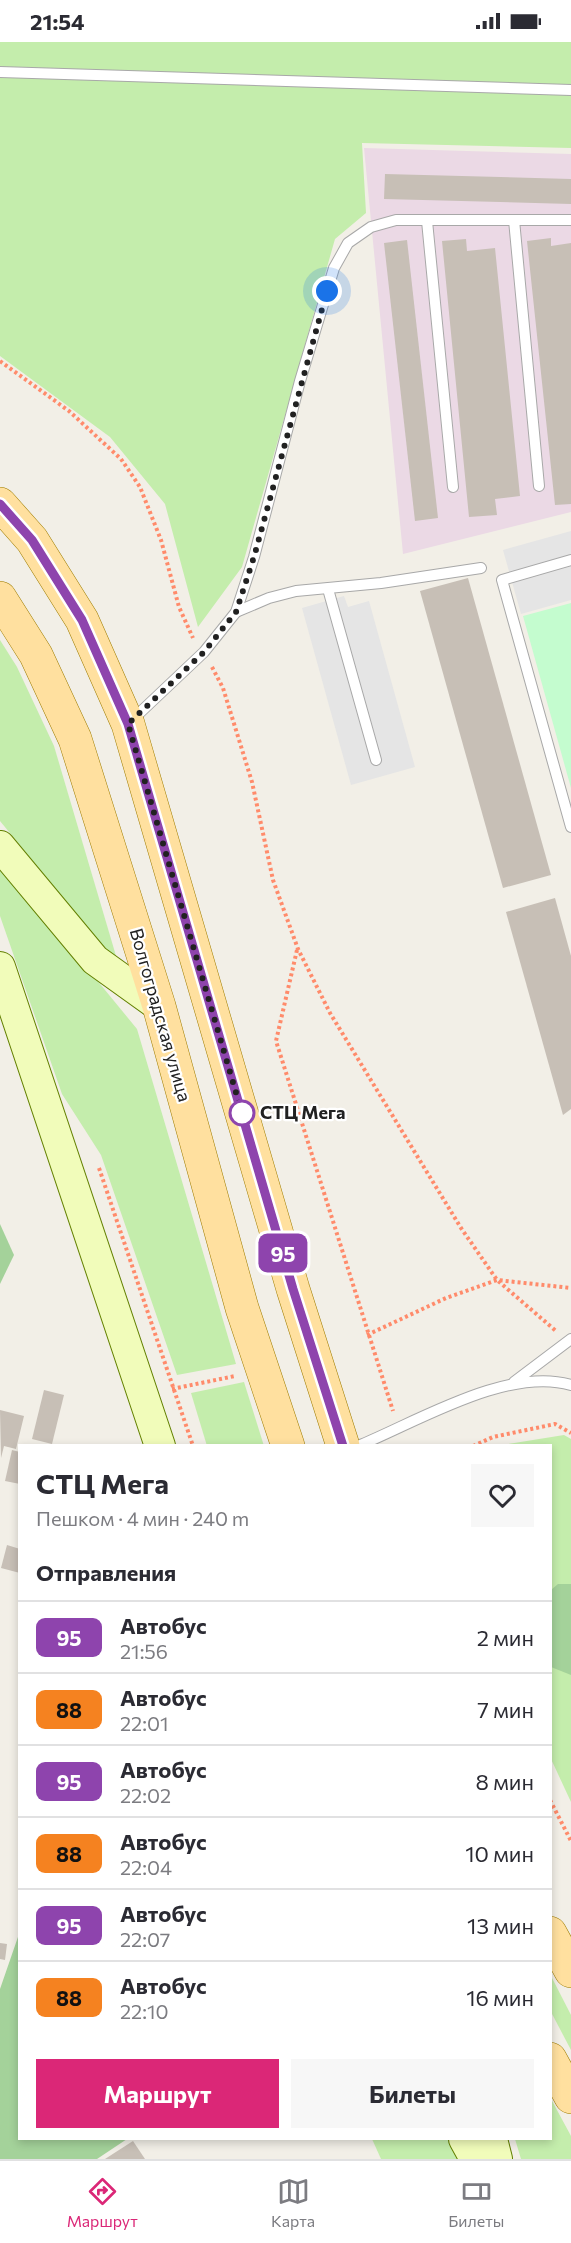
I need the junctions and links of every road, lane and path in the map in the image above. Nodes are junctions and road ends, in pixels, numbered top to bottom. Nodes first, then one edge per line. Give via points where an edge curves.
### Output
1 (0, 72) edge
2 (571, 90) edge
3 (514, 220) junction
4 (571, 220) edge
5 (427, 221) junction
6 (0, 361) edge
7 (539, 486) dead end
8 (453, 487) dead end
9 (0, 504) edge
10 (571, 560) edge
11 (481, 568) dead end
12 (328, 589) junction
13 (0, 598) edge
14 (236, 612) junction
15 (204, 652) junction
16 (128, 724) junction
17 (376, 760) dead end
18 (571, 827) edge
19 (0, 846) edge
20 (298, 949) junction
21 (0, 967) edge
22 (159, 1006) junction
23 (99, 1168) dead end
24 (497, 1280) junction
25 (571, 1287) edge
26 (367, 1335) junction
27 (569, 1340) edge
28 (236, 1376) dead end
29 (514, 1382) junction
30 (571, 1385) edge
31 (174, 1389) junction
32 (165, 1391) dead end
33 (399, 1430) junction
34 (571, 1433) edge
35 (159, 1444) edge
36 (192, 1444) edge
37 (287, 1444) edge
38 (342, 1444) edge
39 (363, 1444) edge
40 (477, 1444) edge
41 (552, 1804) edge
42 (571, 1841) edge
43 (552, 1937) edge
44 (571, 1971) edge
45 (552, 2063) edge
46 (571, 2097) edge
47 (465, 2140) edge
48 (492, 2140) edge
49 (475, 2159) edge
50 (497, 2159) edge

1 - 2 lane
3 - 4 lane
3 - 5 lane
3 - 7 lane
5 - 8 lane
5 - 14 lane via 396,220 372,227 348,243 334,268
6 - 15 path via 69,411 121,459 140,487 161,540 179,607 191,635
9 - 16 main road via 32,540 82,620
10 - 18 lane via 502,580
11 - 12 lane
12 - 14 lane via 296,591
12 - 17 lane
13 - 22 main road, Волгоградская улица via 36,655 75,739
14 - 15 lane
15 - 16 lane
15 - 20 path via 223,688 252,782 273,880
16 - 38 main road via 293,1289
19 - 22 main road via 94,960
20 - 24 path via 330,1013
20 - 26 path via 276,1041
21 - 35 main road
22 - 37 main road, Волгоградская улица via 242,1308
23 - 31 path
24 - 25 path
24 - 26 path via 446,1298
24 - 27 path
26 - 33 path
27 - 29 lane
28 - 31 path
29 - 30 lane via 554,1380
29 - 33 lane
31 - 32 path
31 - 36 path
33 - 39 lane
34 - 40 path via 555,1424
41 - 42 path
43 - 44 main road
45 - 46 main road
47 - 49 main road
48 - 50 main road

